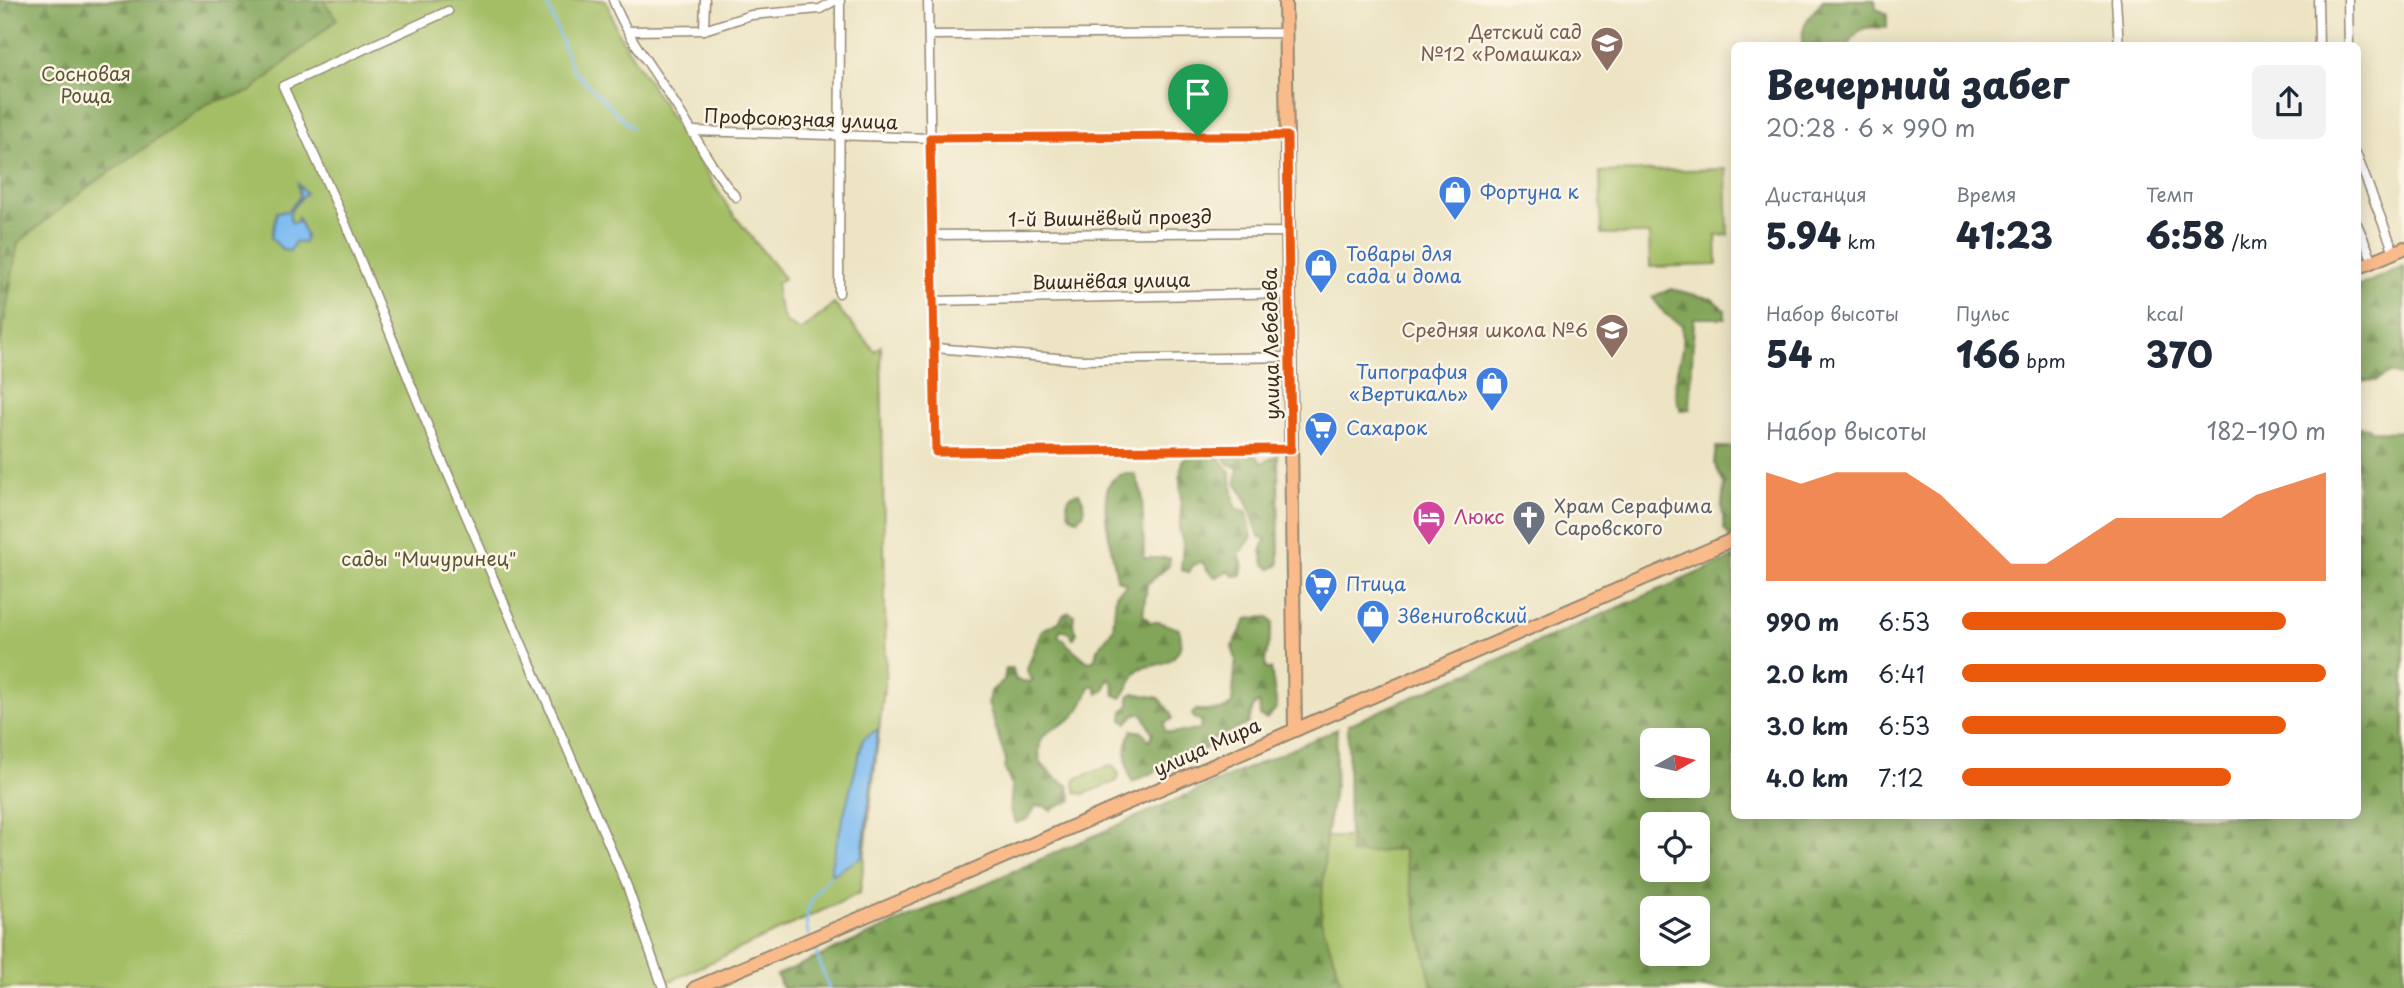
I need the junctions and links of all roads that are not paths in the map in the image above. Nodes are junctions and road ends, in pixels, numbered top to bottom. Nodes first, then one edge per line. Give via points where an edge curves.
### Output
1 (613, 0) edge
2 (705, 0) edge
3 (838, 0) edge
4 (928, 0) edge
5 (1285, 0) edge
6 (2116, 0) edge
7 (2318, 0) edge
8 (2348, 0) edge
9 (448, 11) dead end
10 (704, 30) junction
11 (629, 31) junction
12 (1286, 33) junction
13 (929, 35) junction
14 (2119, 42) edge
15 (2319, 42) edge
16 (2348, 42) edge
17 (693, 131) junction
18 (839, 136) junction
19 (1287, 136) junction
20 (930, 138) junction
21 (2361, 165) edge
22 (736, 197) dead end
23 (1288, 232) junction
24 (2361, 233) edge
25 (931, 235) junction
26 (2399, 250) edge
27 (2373, 261) junction
28 (2361, 266) edge
29 (839, 293) dead end
30 (1289, 293) junction
31 (933, 300) junction
32 (935, 348) junction
33 (1290, 357) junction
34 (1291, 449) junction
35 (1731, 540) edge
36 (1295, 730) junction
37 (663, 988) edge
38 (695, 988) edge

1 - 11 street
2 - 10 street
3 - 10 street via 820,9 751,15
3 - 18 street
4 - 13 street
5 - 12 main road, улица Лебедева
6 - 14 street
7 - 15 street
8 - 16 street
9 - 37 street via 283,86 627,886
10 - 11 street
11 - 17 street
12 - 13 street
12 - 19 main road, улица Лебедева
13 - 20 street
17 - 18 street, Профсоюзная улица
17 - 22 street via 708,162
18 - 20 street, Профсоюзная улица
18 - 29 street
19 - 20 street, Профсоюзная улица
19 - 23 main road, улица Лебедева
20 - 25 street
21 - 26 street
23 - 25 street, 1-й Вишнёвый проезд
23 - 30 main road, улица Лебедева
24 - 27 street
25 - 31 street
26 - 27 main road
27 - 28 main road
30 - 31 street, Вишнёвая улица
30 - 33 main road, улица Лебедева
31 - 32 street
32 - 33 street via 1082,360
32 - 34 street via 936,452
33 - 34 main road, улица Лебедева
34 - 36 main road, улица Лебедева
35 - 36 main road, улица Мира
36 - 38 main road, улица Мира

